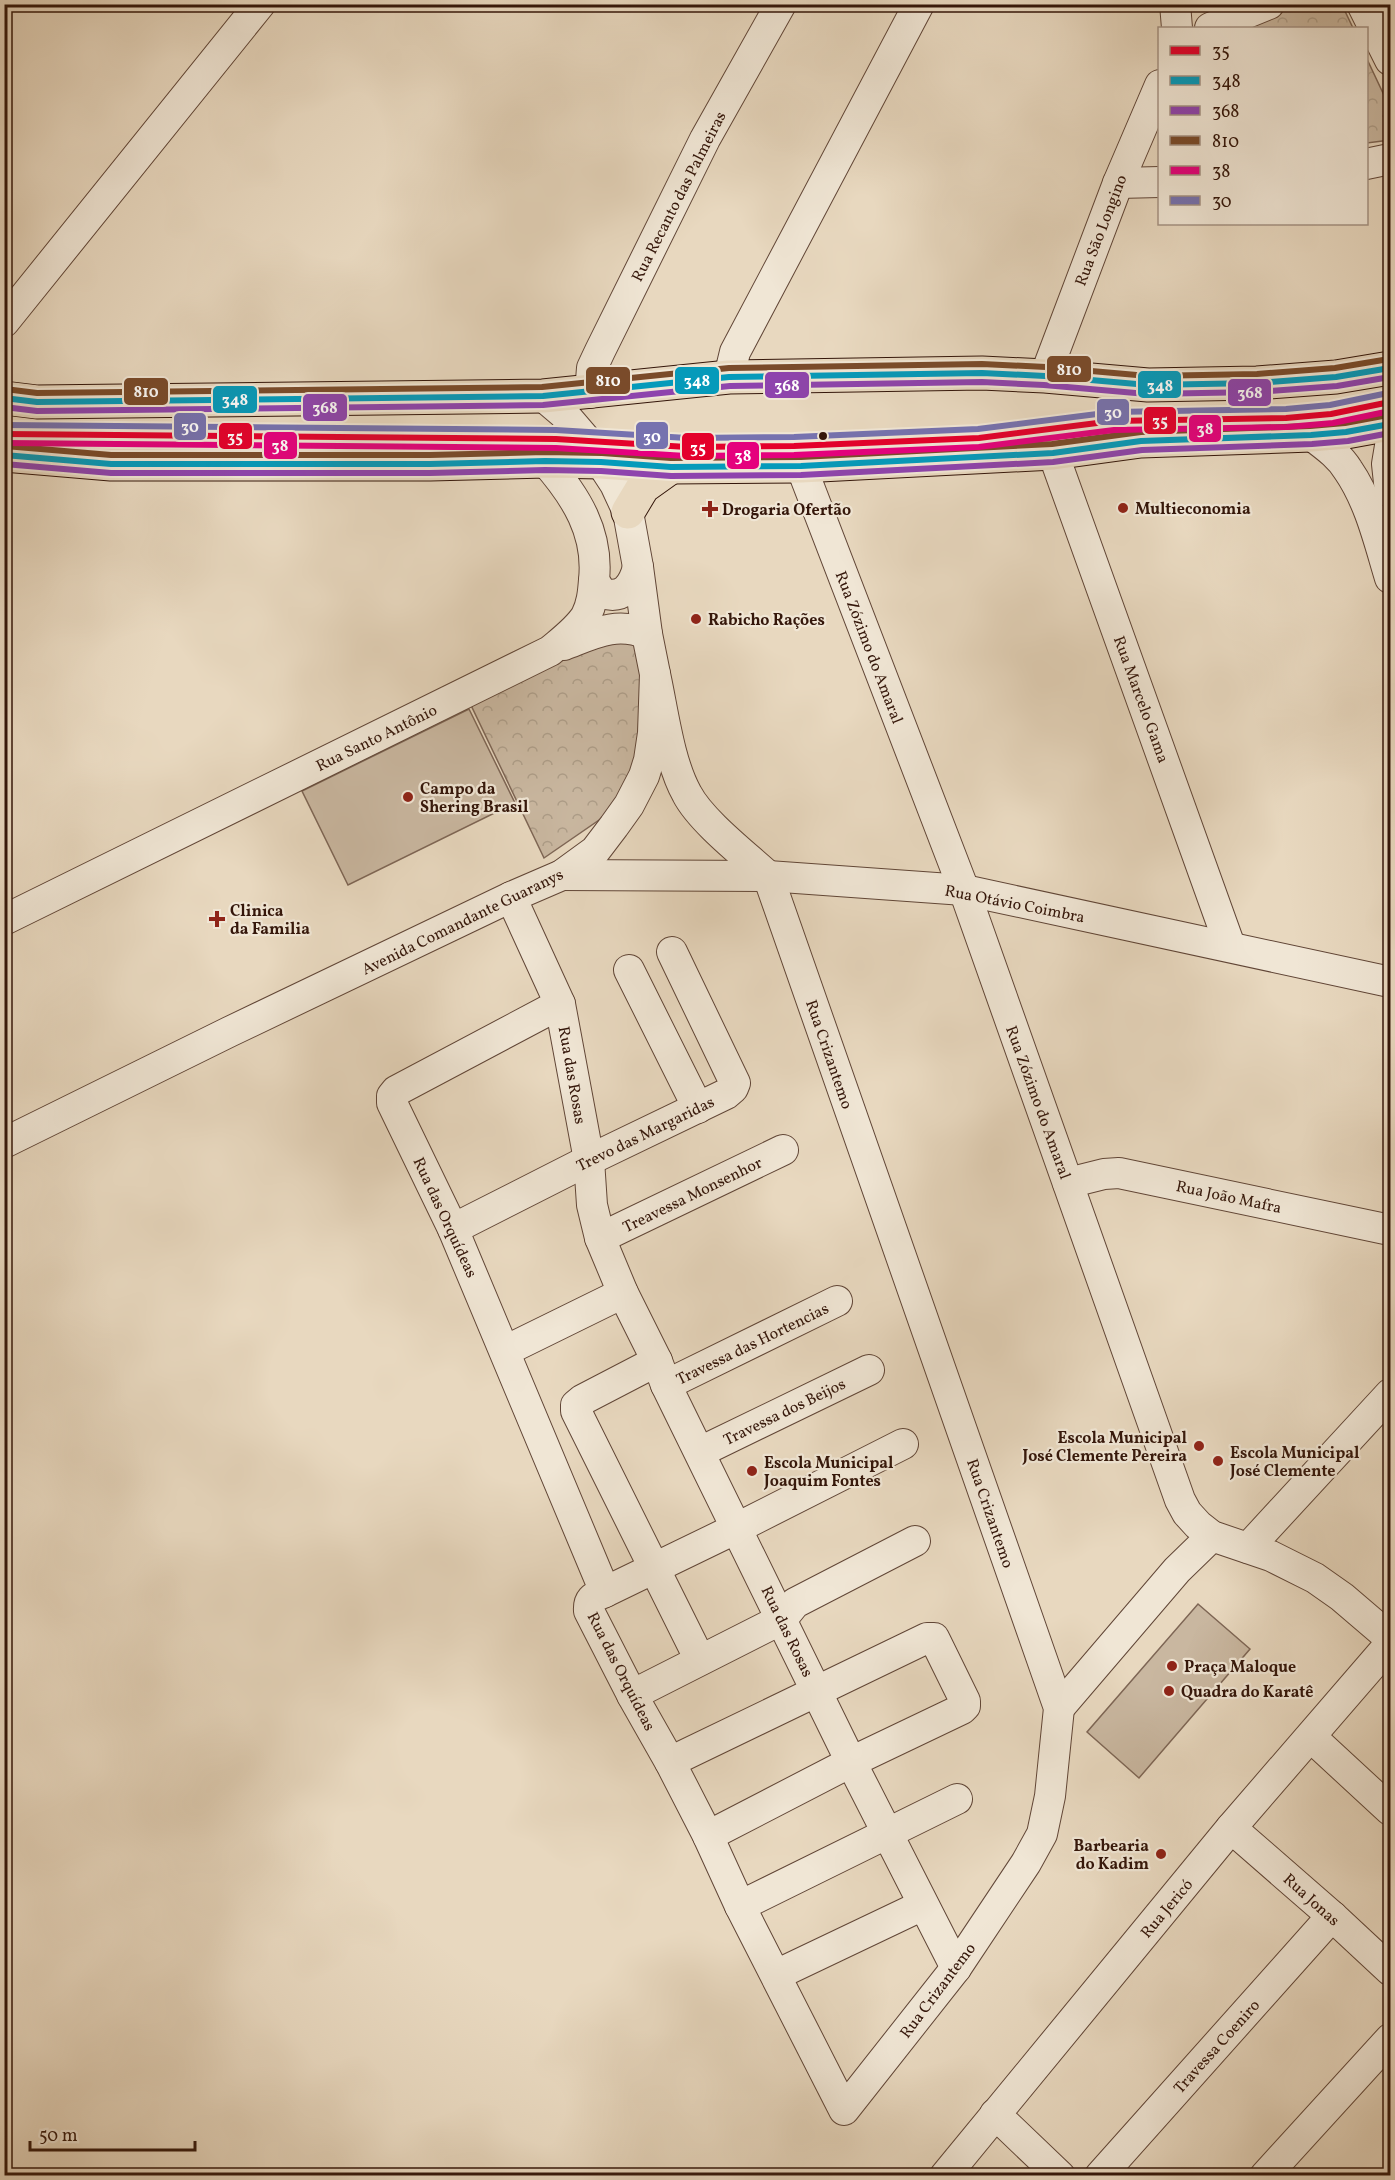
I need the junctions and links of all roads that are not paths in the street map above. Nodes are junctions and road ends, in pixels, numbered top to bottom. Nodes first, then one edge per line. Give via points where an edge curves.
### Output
1 (260, 4) edge
2 (782, 4) edge
3 (919, 4) edge
4 (1175, 4) edge
5 (1269, 4) edge
6 (1362, 4) edge
7 (1177, 27) edge
8 (1212, 27) edge
9 (1390, 60) edge
10 (1158, 91) edge
11 (1390, 159) edge
12 (1368, 164) edge
13 (1158, 182) edge
14 (1118, 183) junction
15 (4, 322) edge
16 (1390, 368) edge
17 (1045, 376) junction
18 (729, 377) junction
19 (590, 393) junction
20 (543, 396) junction
21 (4, 398) edge
22 (1390, 424) edge
23 (1311, 435) junction
24 (1390, 446) edge
25 (1053, 453) junction
26 (4, 455) edge
27 (545, 461) junction
28 (601, 462) junction
29 (801, 466) junction
30 (671, 467) junction
31 (1390, 492) edge
32 (628, 512) junction
33 (638, 567) junction
34 (1390, 578) edge
35 (594, 581) junction
36 (647, 634) junction
37 (550, 651) junction
38 (655, 674) junction
39 (562, 875) junction
40 (768, 876) junction
41 (964, 890) junction
42 (511, 897) junction
43 (4, 920) edge
44 (1230, 946) junction
45 (672, 952) dead end
46 (629, 970) dead end
47 (1390, 982) edge
48 (560, 1004) junction
49 (698, 1108) junction
50 (4, 1143) edge
51 (783, 1150) dead end
52 (589, 1160) junction
53 (1068, 1183) junction
54 (453, 1229) junction
55 (1390, 1230) edge
56 (600, 1238) junction
57 (623, 1293) junction
58 (837, 1301) dead end
59 (505, 1351) junction
60 (869, 1370) dead end
61 (662, 1373) junction
62 (1390, 1395) edge
63 (903, 1444) dead end
64 (700, 1452) junction
65 (737, 1528) junction
66 (1212, 1536) junction
67 (915, 1541) dead end
68 (1248, 1548) junction
69 (654, 1567) junction
70 (605, 1592) junction
71 (782, 1619) junction
72 (1390, 1638) edge
73 (1390, 1644) edge
74 (700, 1660) junction
75 (818, 1691) junction
76 (632, 1695) junction
77 (1059, 1708) junction
78 (1311, 1737) junction
79 (670, 1762) junction
80 (851, 1762) junction
81 (957, 1799) dead end
82 (1390, 1810) edge
83 (1232, 1828) junction
84 (887, 1833) junction
85 (708, 1836) junction
86 (923, 1905) junction
87 (740, 1906) junction
88 (1332, 1916) junction
89 (956, 1968) junction
90 (1390, 1970) edge
91 (776, 1976) junction
92 (1390, 2039) edge
93 (844, 2110) joint
94 (995, 2114) junction
95 (945, 2175) edge
96 (1060, 2175) edge
97 (1100, 2175) edge
98 (1265, 2175) edge

1 - 15 street
2 - 19 street, Rua Recanto das Palmeiras via 705,139 600,351 592,368
3 - 18 street via 735,352
4 - 7 street
5 - 8 street
6 - 9 street
10 - 14 street, Rua São Longino
11 - 12 street
13 - 14 street
14 - 17 street, Rua São Longino
16 - 17 main road via 1257,383 1148,385
17 - 18 main road via 982,373
18 - 19 main road
19 - 20 main road
20 - 21 main road via 82,402
20 - 28 street, Avenida Comandante Guaranys via 563,413
22 - 23 main road
23 - 25 main road via 1141,441
23 - 34 street via 1338,457 1364,496
24 - 31 street
25 - 29 main road
25 - 44 street, Rua Marcelo Gama
26 - 27 main road via 111,464
27 - 28 main road
27 - 35 street, Rua Santo Antônio via 563,482 586,521 596,562
28 - 30 main road
28 - 32 street, Avenida Comandante Guaranys
29 - 30 main road
29 - 41 street, Rua Zózimo do Amaral
30 - 32 main road via 643,487
32 - 33 street, Avenida Comandante Guaranys
33 - 35 street via 632,585 617,595 602,593
33 - 36 street, Avenida Comandante Guaranys
35 - 37 street, Rua Santo Antônio via 585,617
36 - 37 street via 624,627 601,631
36 - 38 street, Avenida Comandante Guaranys
37 - 43 street, Rua Santo Antônio
38 - 39 street, Avenida Comandante Guaranys via 652,742 644,776 630,805 595,850
38 - 40 street via 677,771 687,795 700,813
39 - 40 street, Rua Otávio Coimbra
39 - 42 street, Avenida Comandante Guaranys
40 - 41 street, Rua Otávio Coimbra
40 - 77 street, Rua Crizantemo
41 - 44 street, Rua Otávio Coimbra
41 - 53 street, Rua Zózimo do Amaral
42 - 48 street, Rua das Rosas
42 - 50 street, Avenida Comandante Guaranys
44 - 47 street, Rua Otávio Coimbra
45 - 49 street, Trevo das Margaridas via 735,1083 726,1094
46 - 49 street
48 - 52 street, Rua das Rosas
48 - 54 street, Rua das Orquídeas via 392,1096
49 - 52 street, Trevo das Margaridas
51 - 56 street, Treavessa Monsenhor
52 - 54 street, Trevo das Margaridas
52 - 56 street, Rua das Rosas via 592,1205
53 - 55 street, Rua João Mafra via 1119,1173
53 - 66 street, Rua Zózimo do Amaral via 1180,1500 1198,1526
54 - 59 street, Rua das Orquídeas
56 - 57 street, Rua das Rosas
57 - 59 street
57 - 61 street, Rua das Rosas
58 - 61 street, Travessa das Hortencias
59 - 70 street, Rua das Orquídeas
60 - 64 street, Travessa dos Beijos
61 - 64 street, Rua das Rosas
61 - 69 street, Travessa das Hortencias via 576,1405 579,1419
62 - 68 street
63 - 65 street
64 - 65 street, Rua das Rosas
65 - 69 street
65 - 71 street, Rua das Rosas
66 - 68 street, Rua Zózimo do Amaral
66 - 77 street via 1177,1570
67 - 71 street via 795,1603
68 - 72 street, Rua Zózimo do Amaral via 1316,1578
69 - 70 street
69 - 74 street
70 - 76 street, Rua das Orquídeas via 591,1598 589,1611
71 - 74 street
71 - 75 street, Rua das Rosas
73 - 78 street, Rua Jericó
74 - 76 street
75 - 79 street
75 - 80 street, Rua das Rosas
75 - 80 street via 931,1637 965,1701 962,1709
76 - 79 street, Rua das Orquídeas
77 - 89 street, Rua Crizantemo via 1042,1834
78 - 82 street
78 - 83 street, Rua Jericó
79 - 85 street, Rua das Orquídeas
80 - 84 street, Rua das Rosas
80 - 85 street
81 - 84 street
83 - 88 street, Rua Jonas
83 - 94 street, Rua Jericó
84 - 86 street, Rua das Rosas
84 - 87 street
85 - 87 street, Rua das Orquídeas
86 - 89 street, Rua das Rosas
86 - 91 street
87 - 91 street, Rua das Orquídeas
88 - 90 street, Rua Jonas
88 - 97 street, Travessa Coeniro
89 - 93 street, Rua Crizantemo
91 - 93 street, Rua das Orquídeas
92 - 98 street
94 - 95 street, Rua Jericó
94 - 96 street

